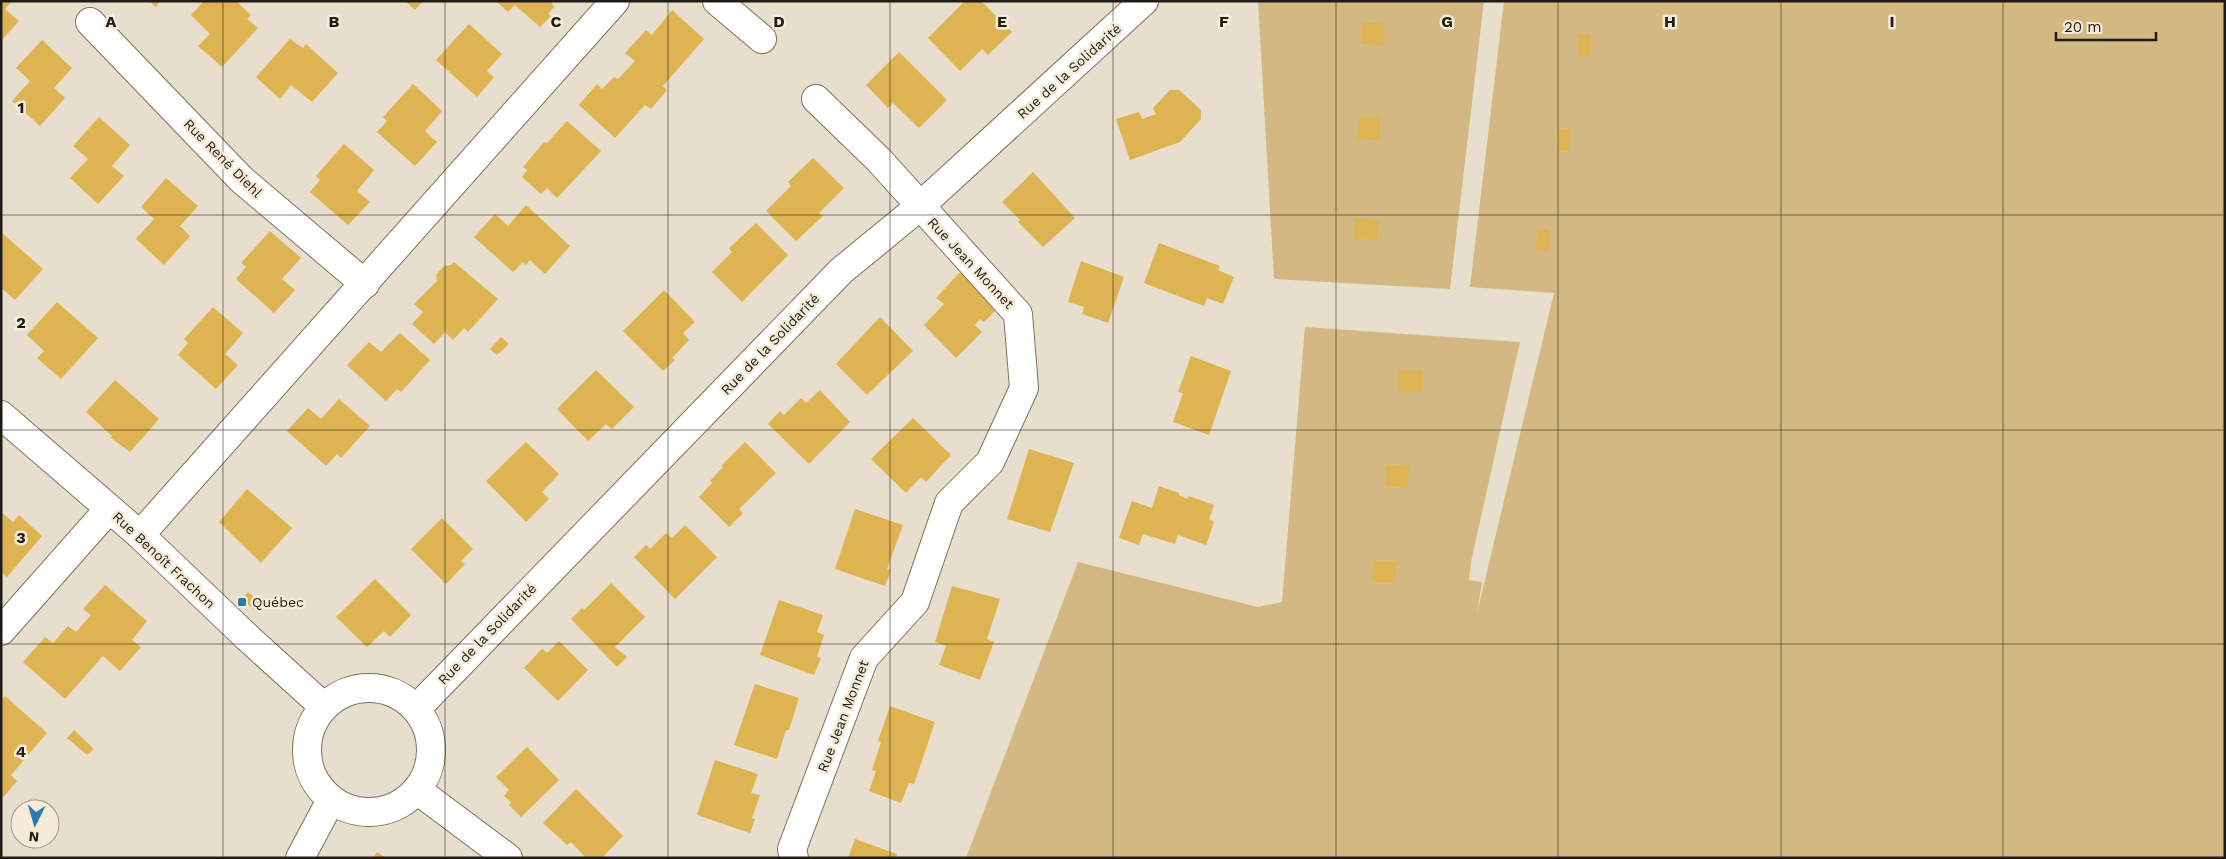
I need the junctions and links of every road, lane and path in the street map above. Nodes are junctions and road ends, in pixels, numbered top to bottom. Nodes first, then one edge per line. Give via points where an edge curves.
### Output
1 (615, 1) edge
2 (717, 1) edge
3 (1144, 1) edge
4 (90, 22) dead end
5 (762, 39) dead end
6 (816, 99) dead end
7 (919, 207) junction
8 (364, 284) junction
9 (1, 415) edge
10 (109, 508) junction
11 (140, 535) junction
12 (1, 631) edge
13 (324, 707) junction
14 (417, 708) junction
15 (420, 788) junction
16 (331, 800) junction
17 (300, 858) edge
18 (508, 858) edge
19 (794, 858) edge

1 - 8 street
2 - 5 street
3 - 7 street, Rue de la Solidarité
4 - 8 street, Rue René Diehl via 242,180
6 - 7 street, Rue Jean Monnet via 878,160
7 - 14 street, Rue de la Solidarité via 841,272
7 - 19 street, Rue Jean Monnet via 1018,314 1024,388 990,462 949,503 915,602 864,658 792,849
8 - 11 street
9 - 10 street, Rue Benoît Frachon
10 - 11 street, Rue Benoît Frachon
10 - 12 street
11 - 13 street, Rue Benoît Frachon
13 - 14 street via 340,694 360,688 381,688
13 - 16 street via 312,724 307,744 308,766
14 - 15 street via 428,727 432,748 430,769
15 - 16 street via 406,802 388,810 368,813 349,810
15 - 18 street via 425,796
16 - 17 street

